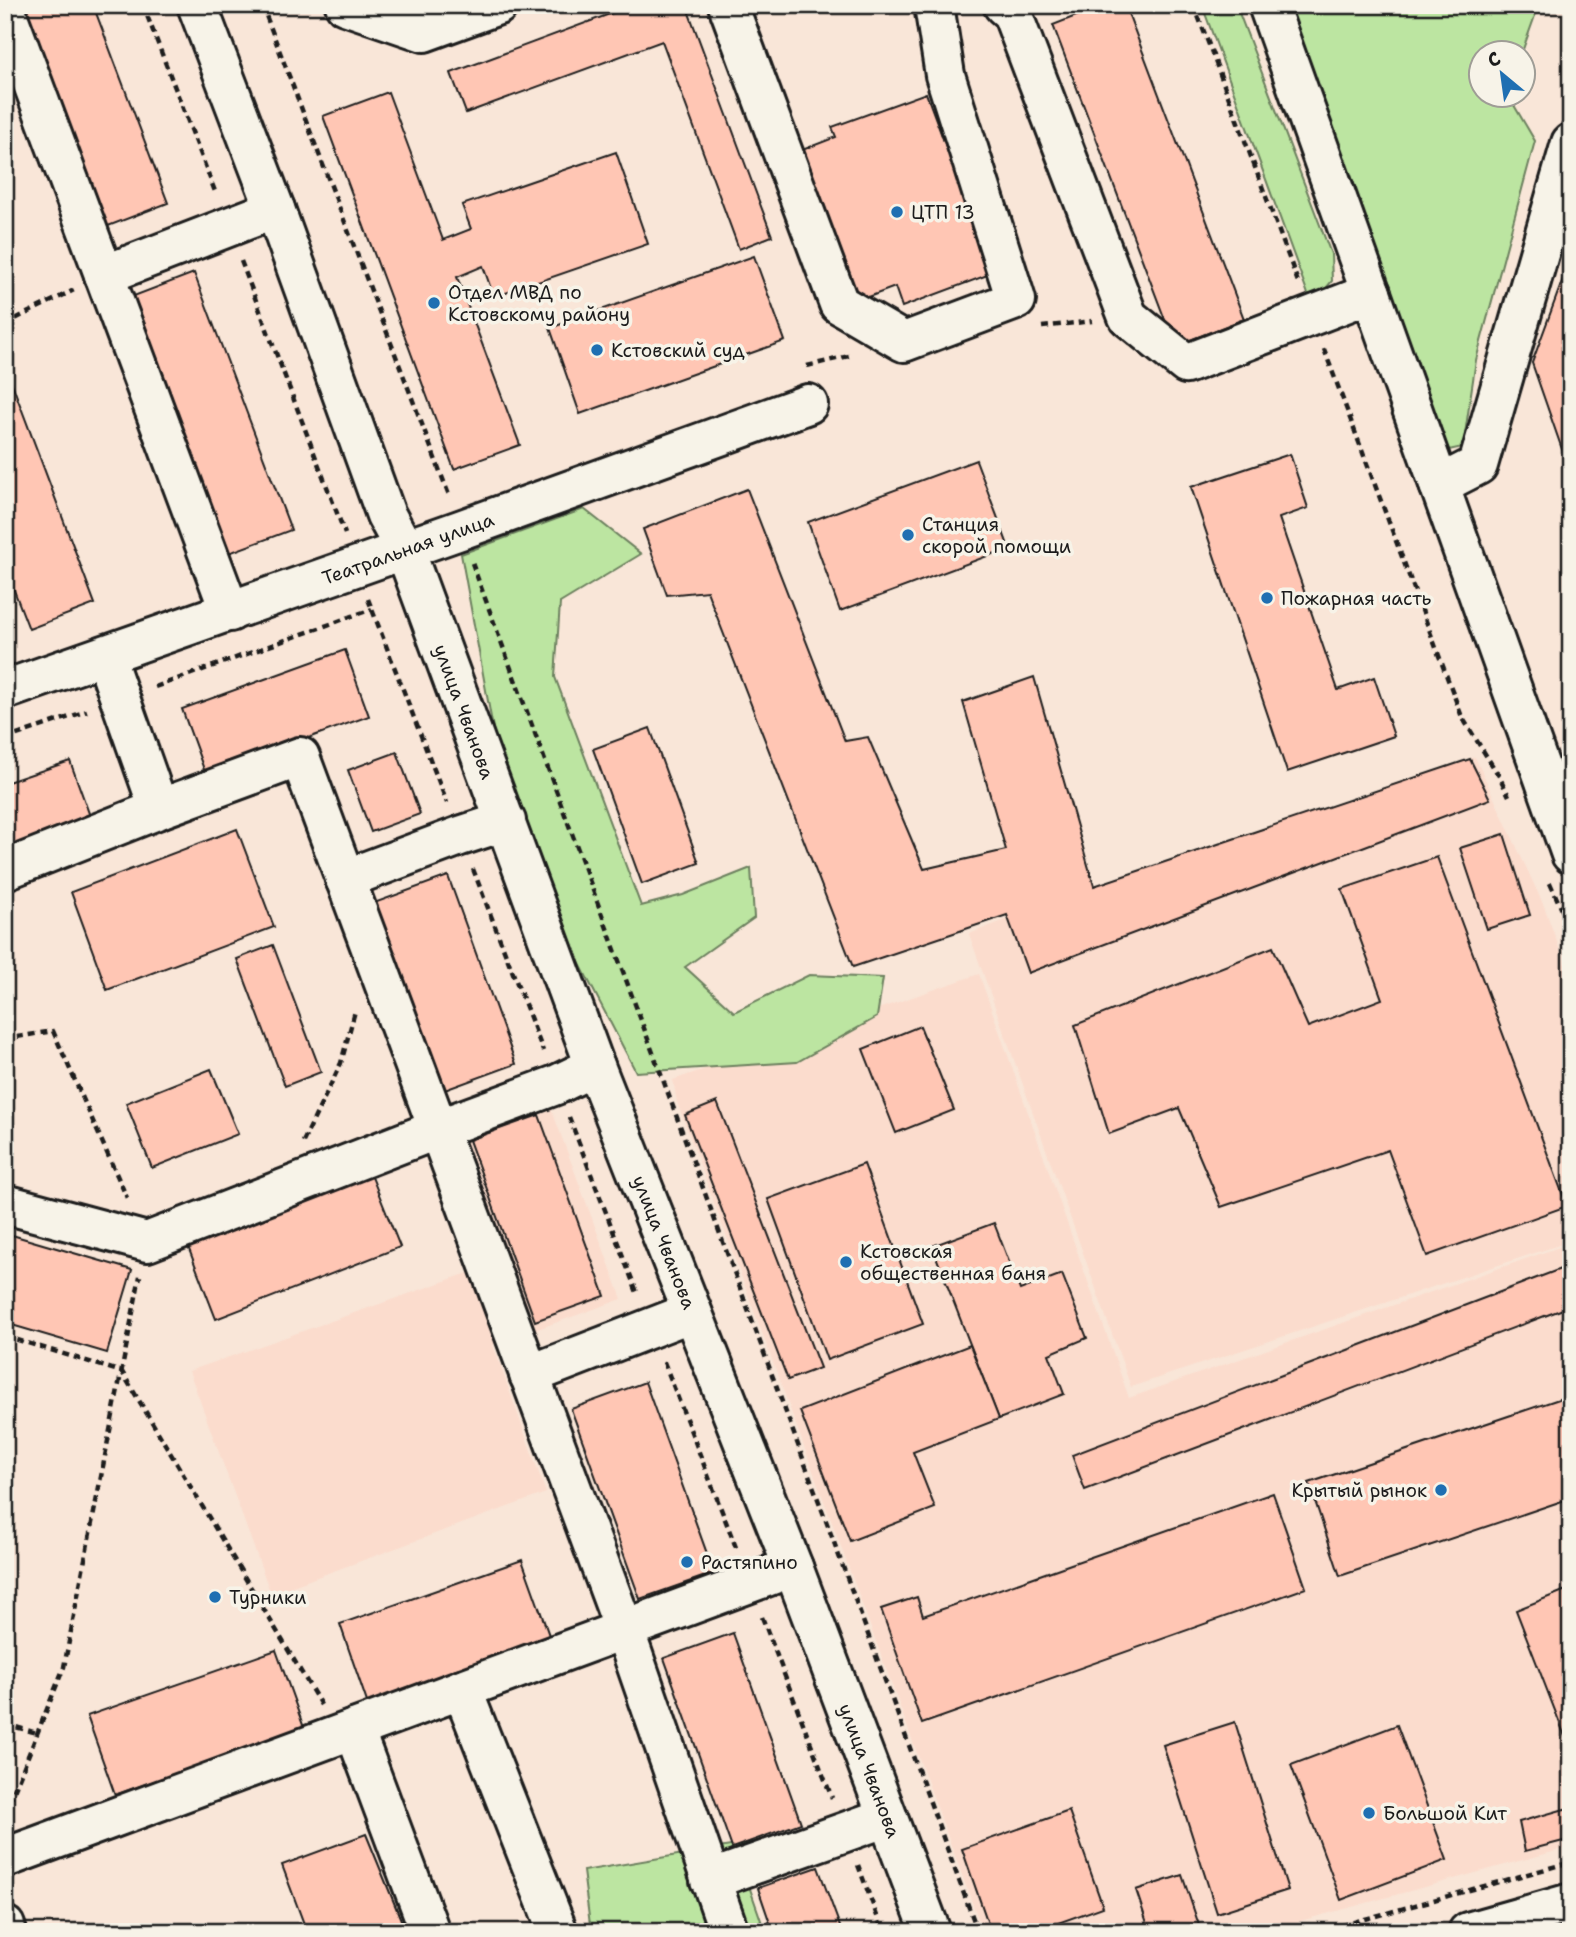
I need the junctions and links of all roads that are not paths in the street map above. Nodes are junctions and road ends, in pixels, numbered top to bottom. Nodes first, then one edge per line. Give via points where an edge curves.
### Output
1 (197, 5) edge
2 (345, 5) edge
3 (498, 5) edge
4 (728, 5) edge
5 (934, 5) edge
6 (1003, 5) edge
7 (1268, 5) edge
8 (5, 9) edge
9 (1571, 143) edge
10 (275, 209) junction
11 (104, 275) junction
12 (1370, 293) junction
13 (808, 404) dead end
14 (1439, 485) junction
15 (405, 550) junction
16 (230, 612) junction
17 (105, 656) junction
18 (9, 677) edge
19 (159, 809) junction
20 (506, 821) junction
21 (1560, 868) edge
22 (5, 870) edge
23 (345, 879) junction
24 (595, 1066) junction
25 (438, 1129) junction
26 (5, 1204) edge
27 (692, 1312) junction
28 (530, 1375) junction
29 (793, 1567) junction
30 (624, 1629) junction
31 (463, 1689) junction
32 (346, 1732) junction
33 (887, 1817) junction
34 (5, 1858) edge
35 (710, 1880) junction
36 (1571, 1903) edge
37 (5, 1926) edge
38 (7, 1932) edge
39 (430, 1932) edge
40 (558, 1932) edge
41 (729, 1932) edge
42 (931, 1932) edge
43 (1468, 1932) edge

1 - 10 street, улица Чванова
2 - 3 street via 424,32
4 - 5 street via 839,304 904,342 1016,300 945,75
6 - 12 street via 1012,13 1128,317 1185,364
7 - 12 street
8 - 11 street
9 - 14 street via 1478,465
10 - 11 street
10 - 15 street, улица Чванова via 386,515
11 - 16 street
12 - 14 street
13 - 15 street, Театральная улица
14 - 21 street
15 - 16 street, Театральная улица
15 - 20 street, улица Чванова
16 - 17 street, Театральная улица
17 - 18 street, Театральная улица
17 - 19 street
19 - 22 street
19 - 23 street via 300,757
20 - 23 street
20 - 24 street, улица Чванова
23 - 25 street
24 - 25 street
24 - 27 street, улица Чванова
25 - 26 street via 147,1242
25 - 28 street
27 - 28 street
27 - 29 street, улица Чванова
28 - 30 street
29 - 30 street
29 - 33 street, улица Чванова
30 - 31 street
30 - 35 street
31 - 32 street
31 - 40 street
32 - 34 street
32 - 39 street
33 - 35 street
33 - 42 street, улица Чванова
35 - 41 street
36 - 43 street
37 - 38 street

